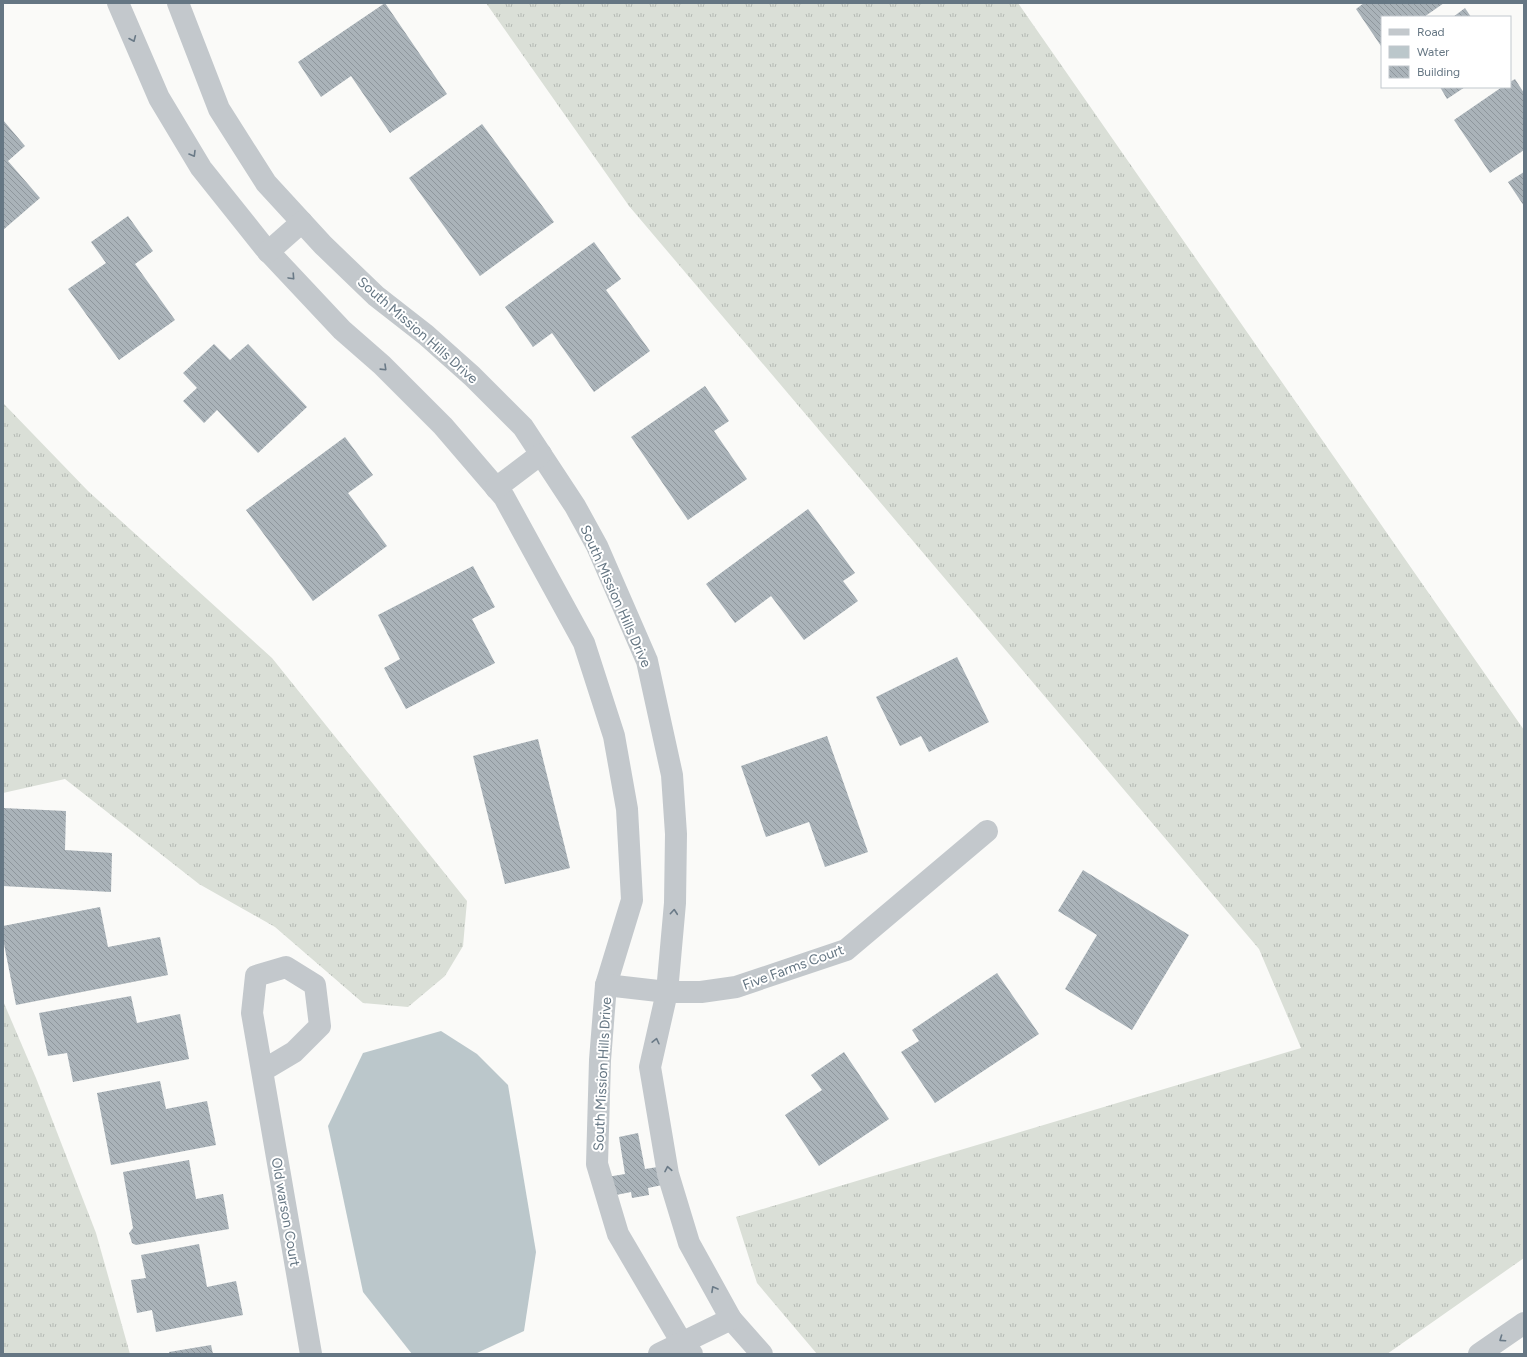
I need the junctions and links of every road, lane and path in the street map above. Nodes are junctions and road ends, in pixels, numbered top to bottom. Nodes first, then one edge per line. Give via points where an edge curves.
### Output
1 (118, 3) edge
2 (178, 3) edge
3 (302, 222) junction
4 (268, 252) junction
5 (541, 454) junction
6 (496, 488) junction
7 (987, 831) dead end
8 (606, 985) junction
9 (667, 992) junction
10 (262, 1071) junction
11 (731, 1319) junction
12 (1524, 1323) edge
13 (687, 1348) edge
14 (311, 1354) edge
15 (659, 1354) edge
16 (762, 1354) edge
17 (1479, 1354) edge

1 -> 4 street, South Mission Hills Drive via 159,98 201,168
2 - 3 street, South Mission Hills Drive via 219,109 266,183
3 - 4 street
3 - 5 street, South Mission Hills Drive via 376,296 426,335 472,376 523,427
4 -> 6 street, South Mission Hills Drive via 342,330 382,365 443,426
5 - 6 street
9 -> 5 street, South Mission Hills Drive via 675,903 676,834 672,775 647,661 597,546 575,506
6 - 8 street, South Mission Hills Drive via 504,497 584,643 614,736 627,809 632,900
7 - 9 street, Five Farms Court via 846,950 736,987 701,992
8 - 9 street, Five Farms Court
8 - 13 street, South Mission Hills Drive via 600,1060 597,1164 618,1234
11 -> 9 street, South Mission Hills Drive via 689,1243 668,1174 650,1067
10 - 10 street, Old warson Court via 252,1013 256,976 286,967 315,986 320,1026 294,1052
10 - 14 street, Old warson Court
11 - 13 street
11 - 16 street, South Mission Hills Drive
12 -> 17 street
13 - 15 street

